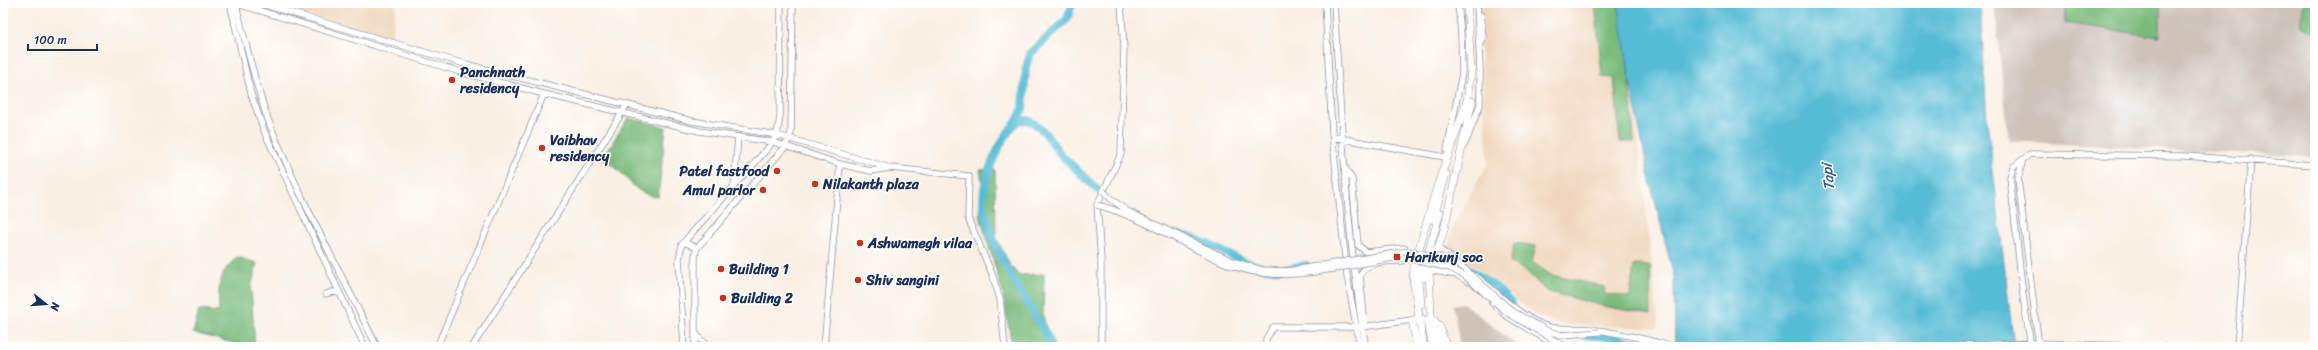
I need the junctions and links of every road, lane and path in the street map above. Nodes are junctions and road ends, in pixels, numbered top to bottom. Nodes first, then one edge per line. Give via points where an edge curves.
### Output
1 (258, 3) edge
2 (781, 3) edge
3 (793, 3) edge
4 (1121, 3) edge
5 (1326, 3) edge
6 (1334, 3) edge
7 (1458, 3) edge
8 (1467, 3) edge
9 (1471, 3) edge
10 (1477, 3) edge
11 (1480, 3) edge
12 (235, 4) edge
13 (1479, 45) junction
14 (544, 94) junction
15 (1469, 101) junction
16 (626, 104) junction
17 (624, 112) junction
18 (777, 135) junction
19 (1333, 137) junction
20 (738, 138) junction
21 (789, 138) junction
22 (1342, 138) junction
23 (773, 142) junction
24 (785, 147) junction
25 (1460, 157) junction
26 (2023, 159) junction
27 (2251, 160) junction
28 (1445, 163) junction
29 (840, 164) junction
30 (2315, 165) edge
31 (890, 168) junction
32 (1344, 168) junction
33 (1456, 173) junction
34 (734, 185) junction
35 (1103, 191) junction
36 (1097, 205) junction
37 (684, 242) junction
38 (327, 245) junction
39 (697, 248) junction
40 (1437, 248) junction
41 (319, 250) junction
42 (1408, 251) junction
43 (1406, 258) junction
44 (1428, 270) junction
45 (339, 293) junction
46 (326, 294) dead end
47 (1422, 319) junction
48 (1362, 326) junction
49 (695, 332) junction
50 (1599, 332) junction
51 (2029, 345) edge
52 (2039, 345) edge
53 (2134, 346) edge
54 (365, 347) edge
55 (377, 347) edge
56 (437, 347) edge
57 (472, 347) edge
58 (684, 347) edge
59 (695, 347) edge
60 (710, 347) edge
61 (824, 347) edge
62 (1005, 347) edge
63 (1101, 347) edge
64 (1266, 347) edge
65 (1360, 347) edge
66 (1366, 347) edge
67 (1417, 347) edge
68 (1424, 347) edge
69 (1428, 347) edge
70 (1433, 347) edge
71 (1439, 347) edge
72 (1446, 347) edge
73 (1558, 347) edge
74 (1566, 347) edge
75 (1674, 347) edge
76 (1897, 347) edge
77 (2166, 347) edge
78 (2237, 347) edge

1 - 16 street via 465,64
2 - 18 street via 780,117
3 - 21 street via 792,122
4 - 35 street via 1124,49 1121,154
5 - 19 street
6 - 22 street
7 - 28 street via 1462,73
8 - 15 main road via 1471,72
9 - 15 main road via 1475,71
10 - 13 street
11 - 13 street via 1483,38
12 - 14 street via 464,73
12 - 38 street via 269,122 299,191
12 - 41 street via 250,94 264,131
13 - 25 street via 1480,105
14 - 17 street
14 - 56 street
15 - 25 main road
15 - 28 main road
16 - 17 street
16 - 18 street via 692,121
17 - 20 street
17 - 57 street
18 - 21 street
18 - 23 street
19 - 22 street
19 - 48 street via 1347,276
20 - 23 street
20 - 34 street
21 - 24 street
21 - 31 street
22 - 28 street
22 - 32 street
23 - 24 street
23 - 34 street
24 - 29 street
24 - 39 street
25 - 33 main road
26 - 27 street via 2035,154 2184,156
26 - 51 street via 2013,167 2010,177
26 - 52 street via 2018,179
27 - 30 street
27 - 78 street
28 - 47 main road via 1446,176 1418,270
28 - 47 main road via 1414,266 1413,279
29 - 31 street via 871,171
29 - 61 street
31 - 62 street via 969,176 968,218 1000,299
32 - 42 street via 1352,179 1358,244 1366,252 1404,248
32 - 48 street
33 - 40 main road via 1443,234
33 - 47 main road via 1450,178 1424,266
34 - 37 street
35 - 36 street
35 - 42 street, bridge via 1129,212 1232,261 1262,270 1295,270
36 - 43 street, bridge via 1121,213 1230,266 1264,274 1290,275
36 - 63 street via 1101,261
37 - 39 street
37 - 58 street via 679,259
38 - 41 street
38 - 55 street
39 - 49 street
40 - 44 main road
40 - 50 street, bridge via 1497,292 1513,307 1542,324 1561,330
41 - 45 street
42 - 50 street, bridge via 1450,260 1465,269 1512,311 1548,331 1562,335
43 - 48 street, bridge via 1403,261 1370,265 1362,271
43 - 74 street, bridge via 1450,268 1465,276 1506,312
44 - 47 main road
44 - 73 street, bridge via 1465,279 1505,315
45 - 46 street
45 - 54 street
47 - 48 street
47 - 67 main road
47 - 68 main road
47 - 69 main road
47 - 70 main road
47 - 71 main road
47 - 72 main road via 1440,327
48 - 64 street via 1273,327 1266,339
48 - 65 street
48 - 66 street
49 - 59 street
49 - 60 street via 700,340
50 - 75 street via 1616,332
51 - 52 street
51 - 76 street
52 - 53 street
53 - 77 street

